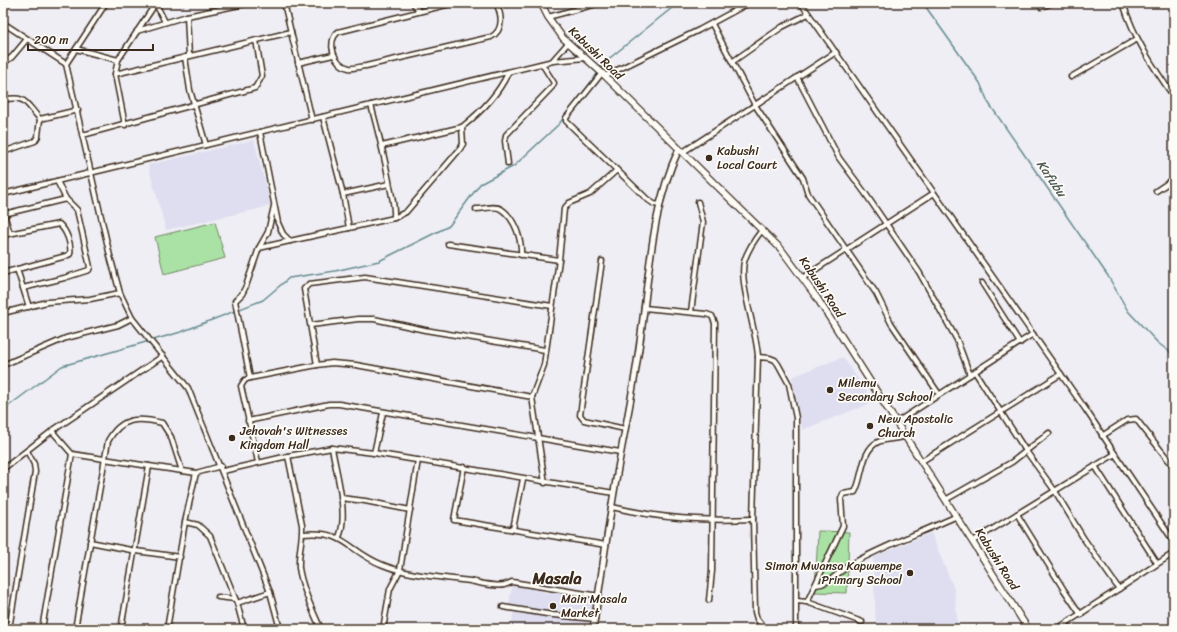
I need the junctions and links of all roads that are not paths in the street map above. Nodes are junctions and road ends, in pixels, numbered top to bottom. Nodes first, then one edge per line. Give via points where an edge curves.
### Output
1 (106, 3) edge
2 (156, 3) edge
3 (248, 3) edge
4 (284, 3) edge
5 (413, 3) edge
6 (454, 3) edge
7 (496, 3) edge
8 (541, 3) edge
9 (600, 3) edge
10 (749, 3) edge
11 (801, 3) edge
12 (1052, 3) edge
13 (1123, 3) edge
14 (1041, 7) dead end
15 (419, 11) junction
16 (808, 14) junction
17 (187, 16) junction
18 (548, 17) junction
19 (165, 22) junction
20 (3, 23) edge
21 (712, 24) junction
22 (137, 31) junction
23 (291, 32) junction
24 (27, 38) junction
25 (1137, 39) junction
26 (256, 40) junction
27 (568, 43) junction
28 (76, 49) junction
29 (836, 52) junction
30 (333, 55) junction
31 (187, 56) junction
32 (585, 58) junction
33 (118, 60) junction
34 (552, 61) junction
35 (732, 62) junction
36 (3, 63) edge
37 (298, 63) junction
38 (66, 64) junction
39 (542, 64) junction
40 (508, 73) junction
41 (115, 74) junction
42 (603, 74) junction
43 (796, 77) junction
44 (1071, 77) dead end
45 (1174, 97) edge
46 (3, 100) edge
47 (371, 105) junction
48 (755, 105) junction
49 (195, 106) junction
50 (78, 110) junction
51 (323, 117) junction
52 (40, 119) junction
53 (312, 120) junction
54 (125, 125) junction
55 (462, 126) junction
56 (260, 132) junction
57 (83, 135) junction
58 (206, 145) junction
59 (382, 146) junction
60 (681, 150) junction
61 (3, 152) edge
62 (508, 164) dead end
63 (618, 170) junction
64 (91, 172) junction
65 (1174, 179) edge
66 (57, 180) junction
67 (389, 184) junction
68 (1156, 191) dead end
69 (934, 193) junction
70 (3, 194) edge
71 (343, 194) junction
72 (66, 199) junction
73 (698, 202) dead end
74 (274, 204) junction
75 (660, 205) junction
76 (476, 209) dead end
77 (3, 212) edge
78 (394, 218) junction
79 (886, 224) junction
80 (349, 228) junction
81 (762, 230) junction
82 (10, 233) junction
83 (3, 235) edge
84 (290, 241) junction
85 (448, 244) dead end
86 (259, 248) junction
87 (846, 250) junction
88 (521, 254) junction
89 (559, 260) junction
90 (602, 261) dead end
91 (17, 269) junction
92 (3, 273) edge
93 (804, 277) junction
94 (982, 283) dead end
95 (23, 288) junction
96 (120, 293) junction
97 (29, 306) junction
98 (552, 306) junction
99 (644, 308) junction
100 (691, 312) junction
101 (3, 313) edge
102 (132, 318) junction
103 (311, 325) junction
104 (1033, 334) junction
105 (1020, 343) junction
106 (545, 350) junction
107 (163, 356) junction
108 (758, 357) junction
109 (317, 364) junction
110 (3, 365) edge
111 (975, 372) junction
112 (1061, 374) junction
113 (970, 375) junction
114 (250, 378) junction
115 (939, 394) junction
116 (532, 397) junction
117 (1001, 411) junction
118 (383, 413) junction
119 (248, 421) junction
120 (897, 422) junction
121 (625, 429) junction
122 (52, 432) junction
123 (1049, 433) dead end
124 (906, 436) junction
125 (1102, 436) junction
126 (537, 438) junction
127 (332, 448) junction
128 (27, 451) junction
129 (1026, 451) junction
130 (620, 452) junction
131 (374, 453) junction
132 (72, 454) junction
133 (1115, 454) junction
134 (288, 456) junction
135 (105, 457) junction
136 (418, 460) junction
137 (922, 461) junction
138 (258, 462) junction
139 (149, 466) junction
140 (221, 466) junction
141 (1095, 466) junction
142 (464, 467) junction
143 (1174, 467) edge
144 (3, 468) edge
145 (182, 471) junction
146 (223, 471) junction
147 (196, 473) junction
148 (523, 479) junction
149 (545, 483) junction
150 (1055, 491) junction
151 (614, 493) junction
152 (341, 498) junction
153 (947, 499) junction
154 (612, 508) junction
155 (410, 510) junction
156 (1017, 514) junction
157 (957, 516) junction
158 (753, 519) junction
159 (712, 520) junction
160 (185, 522) junction
161 (513, 529) junction
162 (303, 534) junction
163 (339, 537) junction
164 (973, 541) junction
165 (90, 542) junction
166 (1174, 542) edge
167 (606, 545) junction
168 (136, 551) junction
169 (1174, 553) edge
170 (180, 557) junction
171 (1157, 563) junction
172 (400, 570) junction
173 (816, 585) junction
174 (1119, 589) junction
175 (270, 592) junction
176 (599, 596) junction
177 (218, 597) dead end
178 (709, 600) dead end
179 (236, 601) junction
180 (797, 601) junction
181 (807, 602) junction
182 (503, 607) dead end
183 (1081, 614) junction
184 (595, 619) junction
185 (862, 622) dead end
186 (8, 629) edge
187 (42, 629) edge
188 (75, 629) edge
189 (121, 629) edge
190 (167, 629) edge
191 (244, 629) edge
192 (280, 629) edge
193 (321, 629) edge
194 (383, 629) edge
195 (593, 629) edge
196 (765, 629) edge
197 (796, 629) edge
198 (1028, 629) edge
199 (1057, 629) edge

1 - 28 street
2 - 19 street
2 - 22 street
3 - 17 street
4 - 23 street
5 - 15 street
6 - 15 street
7 - 30 street via 500,14 500,26 491,37 350,68 340,63
8 - 18 main road, Kabushi Road
9 - 18 street
10 - 21 street
11 - 16 street
12 - 14 street
13 - 25 street
15 - 30 street via 338,32 333,38
16 - 29 street
16 - 35 street via 782,27
17 - 19 street
17 - 31 street
18 - 27 main road, Kabushi Road
19 - 22 street
20 - 24 street
21 - 35 street
21 - 42 street
22 - 33 street
23 - 26 street
23 - 37 street
24 - 36 street via 12,57
24 - 38 street
25 - 44 street
25 - 45 street
26 - 31 street
26 - 49 street via 262,70 258,85 250,91
27 - 32 main road, Kabushi Road
27 - 34 street
28 - 33 street
28 - 38 street
29 - 43 street
29 - 69 street
30 - 37 street
31 - 41 street
31 - 49 street via 187,74
32 - 34 street
32 - 42 main road, Kabushi Road
33 - 41 street
34 - 39 street
35 - 48 street
37 - 53 street
38 - 50 street
39 - 40 street
39 - 62 street via 554,83 506,136
40 - 47 street
40 - 55 street via 494,96 478,114
41 - 54 street
42 - 60 main road, Kabushi Road
42 - 63 street via 566,121
43 - 48 street
43 - 79 street via 839,158
46 - 52 street via 22,99
47 - 51 street
47 - 59 street
48 - 60 street
48 - 87 street via 803,178 808,194
49 - 54 street
49 - 58 street
50 - 52 street
50 - 57 street
51 - 53 street
51 - 71 street
52 - 61 street via 35,141
53 - 56 street
54 - 57 street
55 - 59 street
55 - 78 street via 463,144 460,149 406,212
56 - 58 street
56 - 74 street
57 - 64 street
58 - 64 street
59 - 67 street
60 - 75 street via 667,178
60 - 81 main road, Kabushi Road
63 - 75 street via 647,199
63 - 89 street via 590,194 564,209
64 - 66 street
64 - 96 street
65 - 68 street
66 - 70 street
66 - 72 street
67 - 71 street
67 - 78 street via 395,207
69 - 79 street
69 - 104 street
71 - 80 street
72 - 77 street
72 - 95 street via 77,210 89,270
73 - 100 street via 703,222
74 - 84 street via 282,234
74 - 86 street via 268,232
75 - 99 street
76 - 88 street via 501,209 520,238
77 - 82 street
78 - 80 street
79 - 87 street
79 - 113 street via 919,272 940,309 957,340
80 - 84 street
81 - 93 main road, Kabushi Road
81 - 108 street via 744,263
82 - 83 street
82 - 91 street via 59,224 71,248 70,254 66,256
84 - 86 street
85 - 88 street
86 - 114 street via 246,286 235,301
87 - 93 street
87 - 115 street
88 - 89 street
89 - 98 street
90 - 121 street via 580,415 584,420
91 - 92 street
91 - 95 street
93 - 120 main road, Kabushi Road
94 - 105 street
95 - 97 street
96 - 97 street
96 - 102 street
97 - 101 street
98 - 103 street via 389,279 358,277 306,286 304,289
98 - 106 street
99 - 100 street
99 - 121 street
100 - 159 street via 712,316 715,323
102 - 107 street
102 - 110 street via 118,325 66,338
103 - 106 street via 374,319
103 - 109 street
104 - 105 street
104 - 112 street
105 - 111 street
106 - 116 street via 540,380
107 - 122 street
107 - 140 street via 188,388
108 - 158 street
108 - 180 street via 770,358 778,364 789,384 796,418
109 - 114 street
109 - 116 street via 356,365
111 - 113 street
111 - 117 street
112 - 117 street
112 - 125 street
113 - 115 street
114 - 119 street via 241,386
115 - 120 street
116 - 126 street
117 - 129 street
117 - 137 street
118 - 119 street via 329,404
118 - 126 street
118 - 131 street
119 - 138 street
120 - 124 main road, Kabushi Road
121 - 130 street
122 - 128 street
122 - 132 street
123 - 129 street
124 - 137 main road, Kabushi Road
124 - 173 street via 897,440 878,442 869,450 855,492 843,494 841,499 843,526
125 - 133 street
125 - 143 street via 1128,420 1136,419
126 - 130 street
126 - 149 street
127 - 131 street
127 - 134 street
127 - 152 street
128 - 144 street
128 - 186 street via 35,472
129 - 150 street
129 - 153 street via 993,474
130 - 151 street
131 - 136 street
132 - 135 street
132 - 187 street
133 - 141 street
133 - 166 street
134 - 138 street
134 - 162 street
135 - 139 street
135 - 145 street via 112,433 131,419 150,420 162,423 166,427
135 - 165 street
136 - 142 street
136 - 155 street
137 - 153 main road, Kabushi Road
138 - 146 street
139 - 145 street
139 - 168 street
140 - 146 street
140 - 147 street
141 - 150 street
141 - 171 street
142 - 148 street
142 - 161 street via 454,520
145 - 147 street
146 - 175 street
147 - 160 street
148 - 149 street
148 - 161 street
149 - 151 street
150 - 156 street
150 - 174 street
151 - 154 street
152 - 155 street
152 - 163 street via 343,527
153 - 157 main road, Kabushi Road
154 - 159 street via 650,516
154 - 167 street
155 - 172 street
156 - 164 street
156 - 183 street
157 - 164 main road, Kabushi Road
157 - 173 street via 849,565 824,584
158 - 159 street
158 - 196 street via 755,612
159 - 178 street
160 - 170 street
160 - 179 street via 198,525 210,536
161 - 167 street
162 - 163 street via 320,532
162 - 193 street via 299,568
163 - 172 street via 370,559
164 - 198 main road, Kabushi Road
165 - 168 street
165 - 188 street
167 - 176 street
168 - 170 street
168 - 189 street
169 - 171 street
170 - 190 street
171 - 174 street
172 - 176 street via 488,584 503,585 512,582
172 - 194 street via 390,589
173 - 181 street
174 - 183 street
175 - 179 street
175 - 192 street
176 - 184 street
177 - 179 street
179 - 191 street
180 - 181 street
180 - 197 street
181 - 185 street
182 - 184 street
183 - 199 street
184 - 195 street

